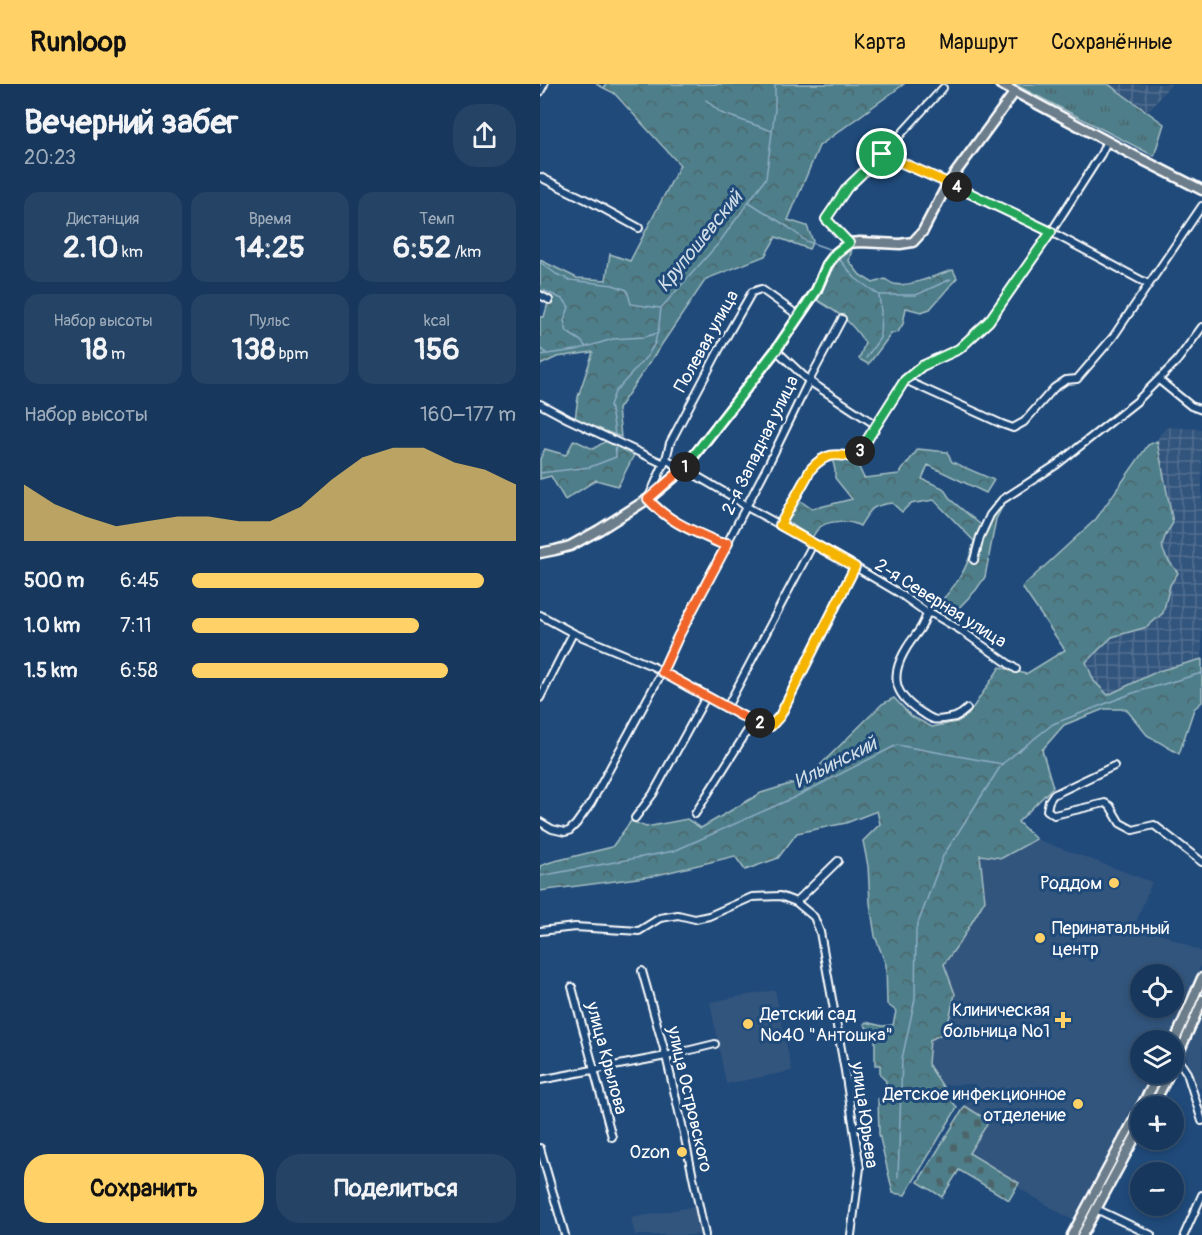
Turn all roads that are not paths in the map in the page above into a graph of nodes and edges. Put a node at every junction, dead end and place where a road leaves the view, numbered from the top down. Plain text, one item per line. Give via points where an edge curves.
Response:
1 (544, 84) edge
2 (1000, 84) edge
3 (943, 88) dead end
4 (540, 92) edge
5 (1014, 93) junction
6 (1107, 141) junction
7 (882, 154) junction
8 (540, 177) edge
9 (948, 183) junction
10 (1202, 190) edge
11 (1202, 206) edge
12 (639, 228) dead end
13 (1051, 232) junction
14 (849, 243) junction
15 (1148, 284) junction
16 (540, 295) edge
17 (549, 300) dead end
18 (799, 316) junction
19 (842, 319) dead end
20 (1202, 327) edge
21 (776, 350) junction
22 (905, 380) junction
23 (1159, 380) junction
24 (809, 381) junction
25 (540, 404) edge
26 (1202, 410) edge
27 (876, 426) junction
28 (665, 461) junction
29 (683, 470) junction
30 (648, 499) junction
31 (747, 507) junction
32 (780, 525) junction
33 (728, 543) junction
34 (813, 544) junction
35 (540, 553) edge
36 (974, 560) dead end
37 (855, 567) junction
38 (927, 613) junction
39 (540, 615) edge
40 (573, 633) junction
41 (1016, 669) dead end
42 (662, 672) junction
43 (706, 697) junction
44 (540, 698) edge
45 (727, 706) junction
46 (967, 709) dead end
47 (753, 722) junction
48 (1114, 766) dead end
49 (695, 814) dead end
50 (635, 818) dead end
51 (540, 822) edge
52 (838, 861) dead end
53 (1202, 862) edge
54 (796, 902) junction
55 (540, 931) edge
56 (642, 970) dead end
57 (1202, 978) edge
58 (572, 987) dead end
59 (1202, 1000) edge
60 (1179, 1030) edge
61 (1184, 1041) edge
62 (715, 1044) dead end
63 (666, 1056) junction
64 (594, 1069) junction
65 (1184, 1070) edge
66 (540, 1080) edge
67 (1202, 1121) edge
68 (1130, 1129) edge
69 (612, 1137) dead end
70 (1130, 1144) edge
71 (540, 1148) edge
72 (541, 1158) edge
73 (1202, 1196) edge
74 (1092, 1207) junction
75 (565, 1235) edge
76 (705, 1235) edge
77 (851, 1235) edge
78 (1072, 1235) edge
79 (1082, 1235) edge
80 (1151, 1235) edge
81 (1184, 1235) edge

1 - 4 street
2 - 5 main road
3 - 7 street
5 - 6 main road
5 - 9 main road
6 - 10 main road
6 - 13 street
7 - 9 street
7 - 14 street via 847,188 826,219
8 - 12 street
9 - 13 street
9 - 14 main road via 913,242
11 - 15 street
13 - 15 street
13 - 22 street via 989,321 959,349 922,366
14 - 18 main road via 827,265
15 - 22 street via 1113,337 1077,379 1066,380 1054,388 1024,422 1013,428
16 - 17 street
18 - 21 main road
18 - 28 street, Полевая улица via 761,289 752,292 670,443
19 - 24 street, 2-я Западная улица
20 - 23 street
21 - 24 street
21 - 29 main road
22 - 27 street
23 - 26 street via 1191,406
23 - 36 street via 1056,465 1002,500 990,515
24 - 27 street
24 - 31 street, 2-я Западная улица
25 - 28 street, 2-я Северная улица
27 - 32 street via 856,458 840,454 825,456 816,463
28 - 29 street, 2-я Северная улица
28 - 30 street
29 - 30 main road
29 - 31 street, 2-я Северная улица
30 - 33 street via 677,524
30 - 35 main road via 570,546
31 - 32 street, 2-я Северная улица
31 - 33 street, 2-я Западная улица
32 - 34 street, 2-я Северная улица
33 - 42 street, 2-я Западная улица
34 - 37 street, 2-я Северная улица
34 - 45 street
37 - 38 street, 2-я Северная улица
37 - 47 street via 780,716 771,726
38 - 41 street, 2-я Северная улица via 962,631
38 - 46 street via 901,659 897,687 908,703 934,720 957,717
39 - 40 street
40 - 42 street
40 - 44 street
42 - 43 street
42 - 51 street, 2-я Западная улица via 576,824 565,832
43 - 45 street
43 - 50 street via 653,794
45 - 47 street
47 - 49 street
48 - 53 street via 1053,795 1047,810 1054,815 1105,803 1120,823 1133,830 1154,825
52 - 54 street
54 - 55 street via 780,896 752,897 709,916 660,918 639,931 575,927
54 - 77 street, улица Юрьева via 814,917 820,932 845,1071 860,1168
56 - 63 street, улица Островского
57 - 60 main road
58 - 64 street, улица Крылова
59 - 61 main road
62 - 63 street
63 - 64 street
63 - 76 street, улица Островского
64 - 66 street
64 - 69 street, улица Крылова
65 - 67 street
68 - 74 main road
70 - 74 main road
71 - 72 street
72 - 75 street
73 - 81 street
74 - 78 main road
74 - 79 main road
74 - 80 street

